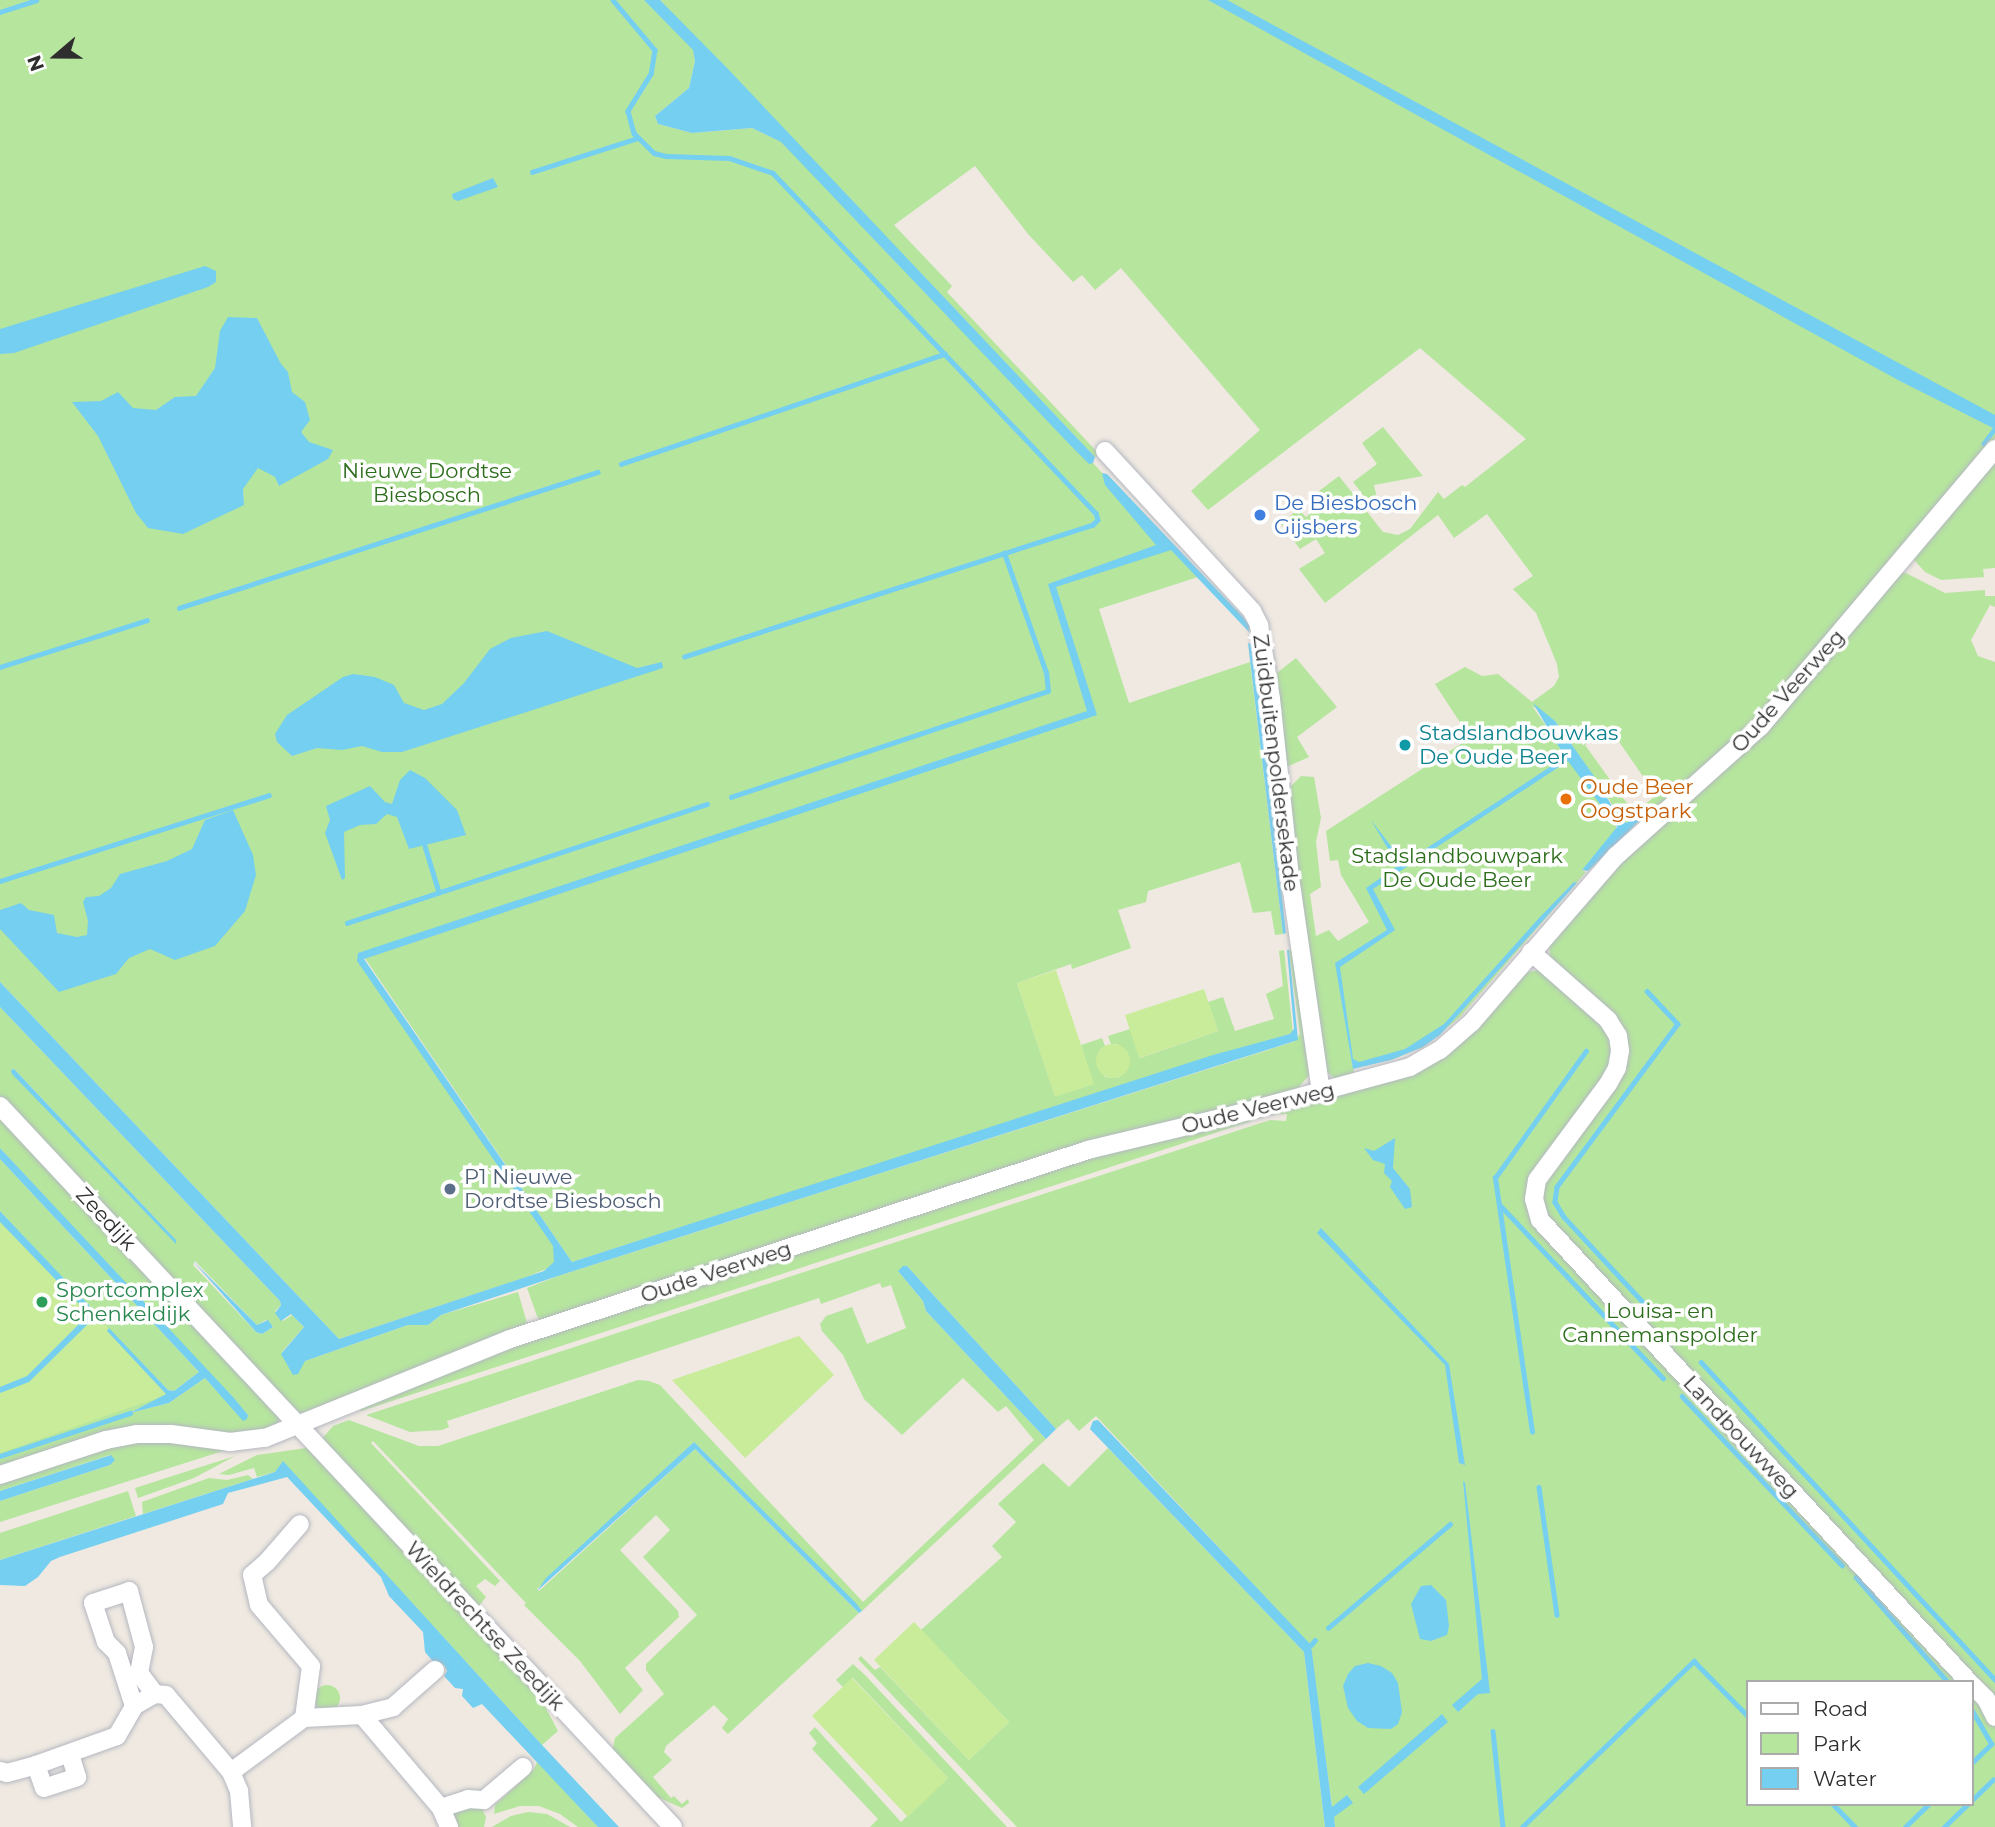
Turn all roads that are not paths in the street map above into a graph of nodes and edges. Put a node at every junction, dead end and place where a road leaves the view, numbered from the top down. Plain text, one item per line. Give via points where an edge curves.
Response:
1 (1995, 449) edge
2 (1105, 451) dead end
3 (1531, 952) junction
4 (1321, 1091) junction
5 (0, 1106) edge
6 (299, 1424) junction
7 (0, 1475) edge
8 (300, 1524) dead end
9 (435, 1670) dead end
10 (1968, 1680) edge
11 (1974, 1686) edge
12 (155, 1694) junction
13 (1990, 1702) edge
14 (134, 1706) junction
15 (362, 1715) junction
16 (1995, 1717) edge
17 (304, 1718) junction
18 (523, 1767) dead end
19 (0, 1771) edge
20 (231, 1772) junction
21 (441, 1808) junction
22 (242, 1827) edge
23 (449, 1827) edge
24 (673, 1827) edge

1 - 3 street, Oude Veerweg via 1760,727 1616,856
2 - 4 street, Zuidbuitenpoldersekade via 1252,611 1259,625
3 - 4 street, Oude Veerweg via 1472,1022 1440,1050 1396,1072
3 - 10 street, Landbouwweg via 1608,1020 1618,1036 1620,1051 1614,1076 1537,1180 1534,1199 1540,1220
4 - 6 street, Oude Veerweg via 1075,1154 510,1339
5 - 6 street, Zeedijk
6 - 7 street, Oude Veerweg via 241,1442 137,1434
6 - 24 street, Wieldrechtse Zeedijk
8 - 17 street via 252,1575 259,1605 311,1666
9 - 15 street via 393,1707
11 - 13 street, Landbouwweg
12 - 14 street
12 - 14 street via 139,1673 144,1647 129,1591 93,1603 106,1642 117,1653
12 - 20 street via 166,1695
13 - 16 street, Landbouwweg
14 - 19 street via 117,1736 70,1754 78,1777 44,1788 36,1765
15 - 17 street
15 - 21 street
17 - 20 street
18 - 21 street via 484,1800 468,1799
20 - 22 street via 239,1791
21 - 23 street

